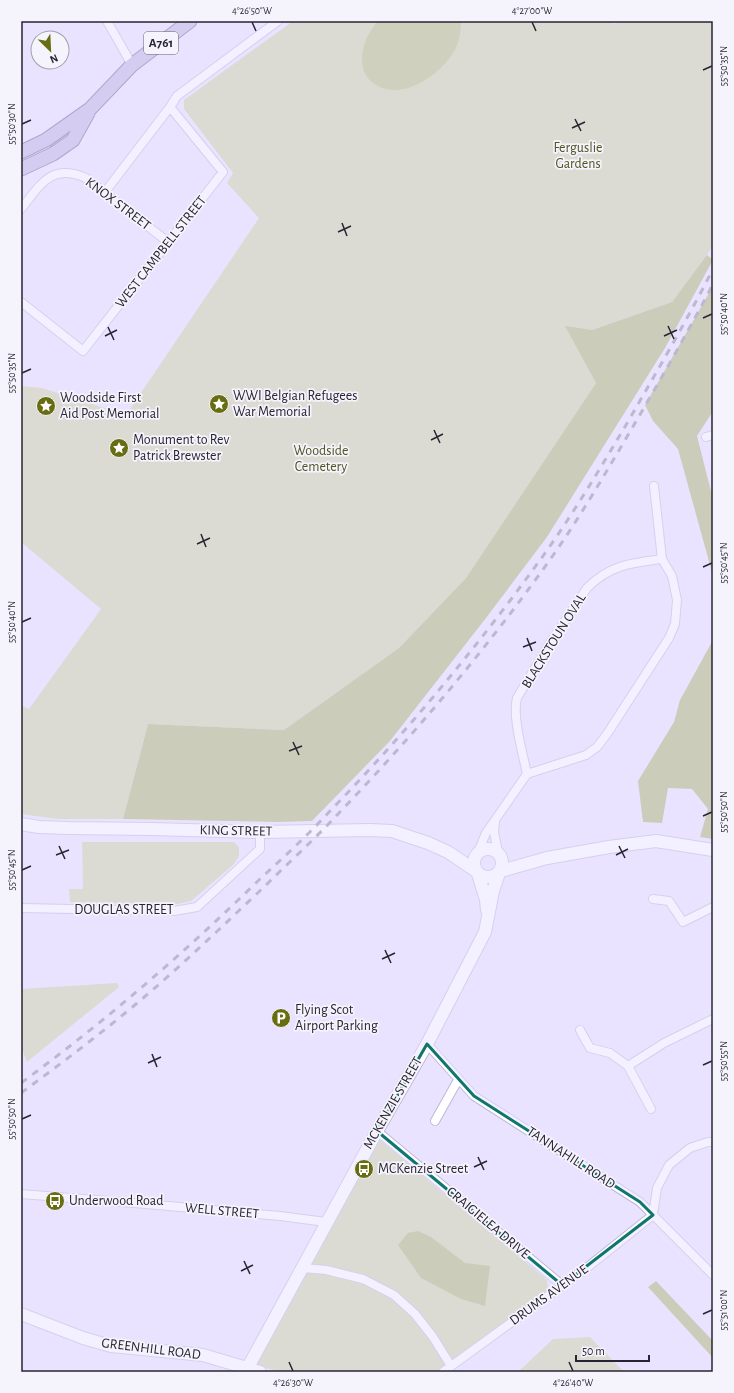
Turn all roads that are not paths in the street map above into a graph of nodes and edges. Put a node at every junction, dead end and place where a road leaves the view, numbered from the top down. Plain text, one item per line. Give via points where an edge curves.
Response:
1 (107, 21) edge
2 (190, 21) edge
3 (278, 21) edge
4 (132, 65) junction
5 (170, 107) junction
6 (90, 109) junction
7 (21, 152) edge
8 (21, 169) edge
9 (105, 192) junction
10 (21, 209) edge
11 (168, 242) junction
12 (21, 302) edge
13 (654, 486) dead end
14 (662, 559) junction
15 (527, 774) junction
16 (495, 821) junction
17 (21, 824) edge
18 (260, 832) junction
19 (713, 850) edge
20 (448, 852) junction
21 (477, 854) junction
22 (499, 854) junction
23 (547, 858) junction
24 (477, 872) junction
25 (500, 872) junction
26 (653, 899) dead end
27 (713, 907) edge
28 (21, 908) edge
29 (488, 919) junction
30 (713, 1019) edge
31 (580, 1030) dead end
32 (427, 1044) junction
33 (628, 1066) junction
34 (458, 1080) junction
35 (651, 1109) dead end
36 (435, 1121) dead end
37 (377, 1131) junction
38 (713, 1142) edge
39 (21, 1194) edge
40 (653, 1215) junction
41 (326, 1222) junction
42 (303, 1268) junction
43 (713, 1275) edge
44 (562, 1285) junction
45 (21, 1314) edge
46 (451, 1366) junction
47 (247, 1369) junction
48 (260, 1372) edge
49 (444, 1372) edge

1 - 4 street
2 - 4 main road, A761
3 - 5 street via 177,96
4 - 6 main road, A761
5 - 9 street
5 - 11 street, WEST CAMPBELL STREET via 223,172
6 - 7 main road, A761 via 46,140
6 - 8 main road, A761 via 72,140 53,154
9 - 10 street, KNOX STREET via 86,178 65,172 44,180
9 - 11 street, KNOX STREET
11 - 12 street, WEST CAMPBELL STREET via 83,351
13 - 14 street
14 - 15 street via 672,576 677,611 675,624 660,654 597,747 586,755
14 - 15 street, BLACKSTOUN OVAL via 630,563 608,571 593,582 550,643 517,698 516,716
15 - 16 street
16 - 21 street via 486,833
16 - 22 street via 494,832
17 - 18 street, KING STREET via 68,828
18 - 20 street, KING STREET via 392,831
18 - 28 street, DOUGLAS STREET via 260,849 197,907 174,911
19 - 23 street via 656,842
20 - 21 street, KING STREET
20 - 24 street, KING STREET
21 - 22 street via 488,849
21 - 24 street via 474,863
22 - 23 street via 522,859
22 - 25 street via 503,864
23 - 25 street
24 - 25 street via 491,878
24 - 29 street, MCKENZIE STREET via 486,900
25 - 29 street, MCKENZIE STREET via 493,891
26 - 27 street via 669,901 683,922
29 - 32 street, MCKENZIE STREET via 485,932
30 - 33 street via 663,1044
31 - 33 street via 590,1048 610,1052
32 - 34 street, TANNAHILL ROAD
32 - 37 street, MCKENZIE STREET
33 - 35 street
34 - 36 street
34 - 40 street, TANNAHILL ROAD via 474,1096 640,1202
37 - 41 street, MCKENZIE STREET
37 - 44 street, CRAIGIELEA DRIVE
38 - 40 street via 690,1148 669,1165 657,1188
39 - 41 street, WELL STREET
40 - 43 street, TANNAHILL ROAD
40 - 44 street, DRUMS AVENUE
41 - 42 street, MCKENZIE STREET
42 - 46 street via 326,1270 363,1279 394,1294 415,1314
42 - 47 street, MCKENZIE STREET
44 - 46 street, DRUMS AVENUE
45 - 47 street, GREENHILL ROAD via 111,1346 204,1355
46 - 49 street, DRUMS AVENUE
47 - 48 street, GREENHILL ROAD

